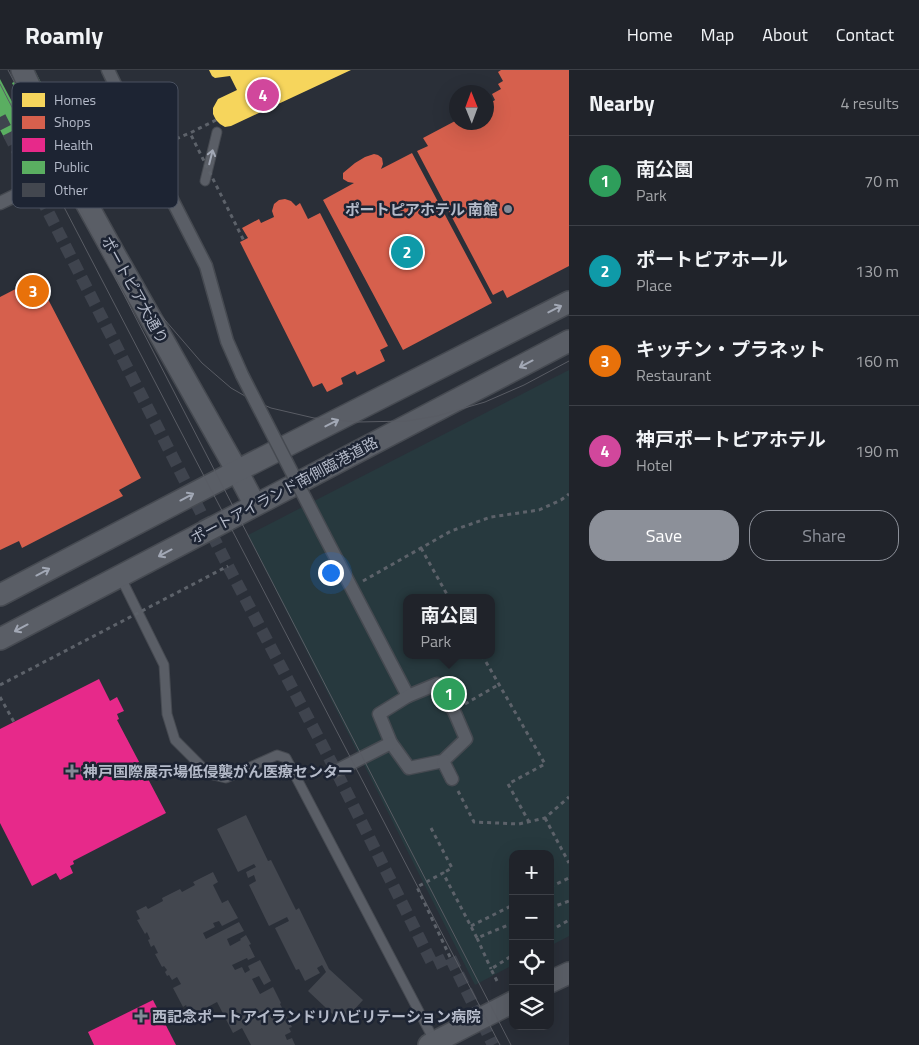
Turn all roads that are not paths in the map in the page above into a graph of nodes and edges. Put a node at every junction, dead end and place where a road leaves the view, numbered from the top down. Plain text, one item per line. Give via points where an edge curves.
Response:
1 (22, 70) edge
2 (108, 70) edge
3 (28, 82) edge
4 (115, 82) edge
5 (217, 132) dead end
6 (205, 181) dead end
7 (12, 198) edge
8 (0, 204) edge
9 (178, 206) edge
10 (89, 208) edge
11 (569, 302) edge
12 (569, 341) edge
13 (237, 471) junction
14 (255, 505) junction
15 (120, 576) junction
16 (0, 594) edge
17 (0, 639) edge
18 (408, 696) junction
19 (391, 743) junction
20 (443, 760) junction
21 (336, 771) dead end
22 (452, 779) dead end
23 (569, 973) edge
24 (554, 980) edge
25 (509, 1004) edge
26 (434, 1044) edge

1 - 3 street, ポートピア大通り
2 - 4 street, bridge
6 -> 5 lane
7 - 8 street
9 - 18 street, bridge via 206,266 227,341 242,375
10 - 13 street, ポートピア大通り
13 -> 11 street
12 -> 14 street, ポートアイランド南側臨港道路
13 - 14 street, ポートピア大通り
16 -> 13 street
14 -> 15 street, ポートアイランド南側臨港道路
15 -> 17 street, ポートアイランド南側臨港道路
15 - 26 lane via 164,665 167,714 175,740 209,774 226,778 277,755 286,758
18 - 19 street via 379,714
18 - 20 street via 437,684 454,711 466,739
19 - 20 street via 409,768
19 - 21 street
20 - 22 street
23 - 24 street
25 - 26 street

